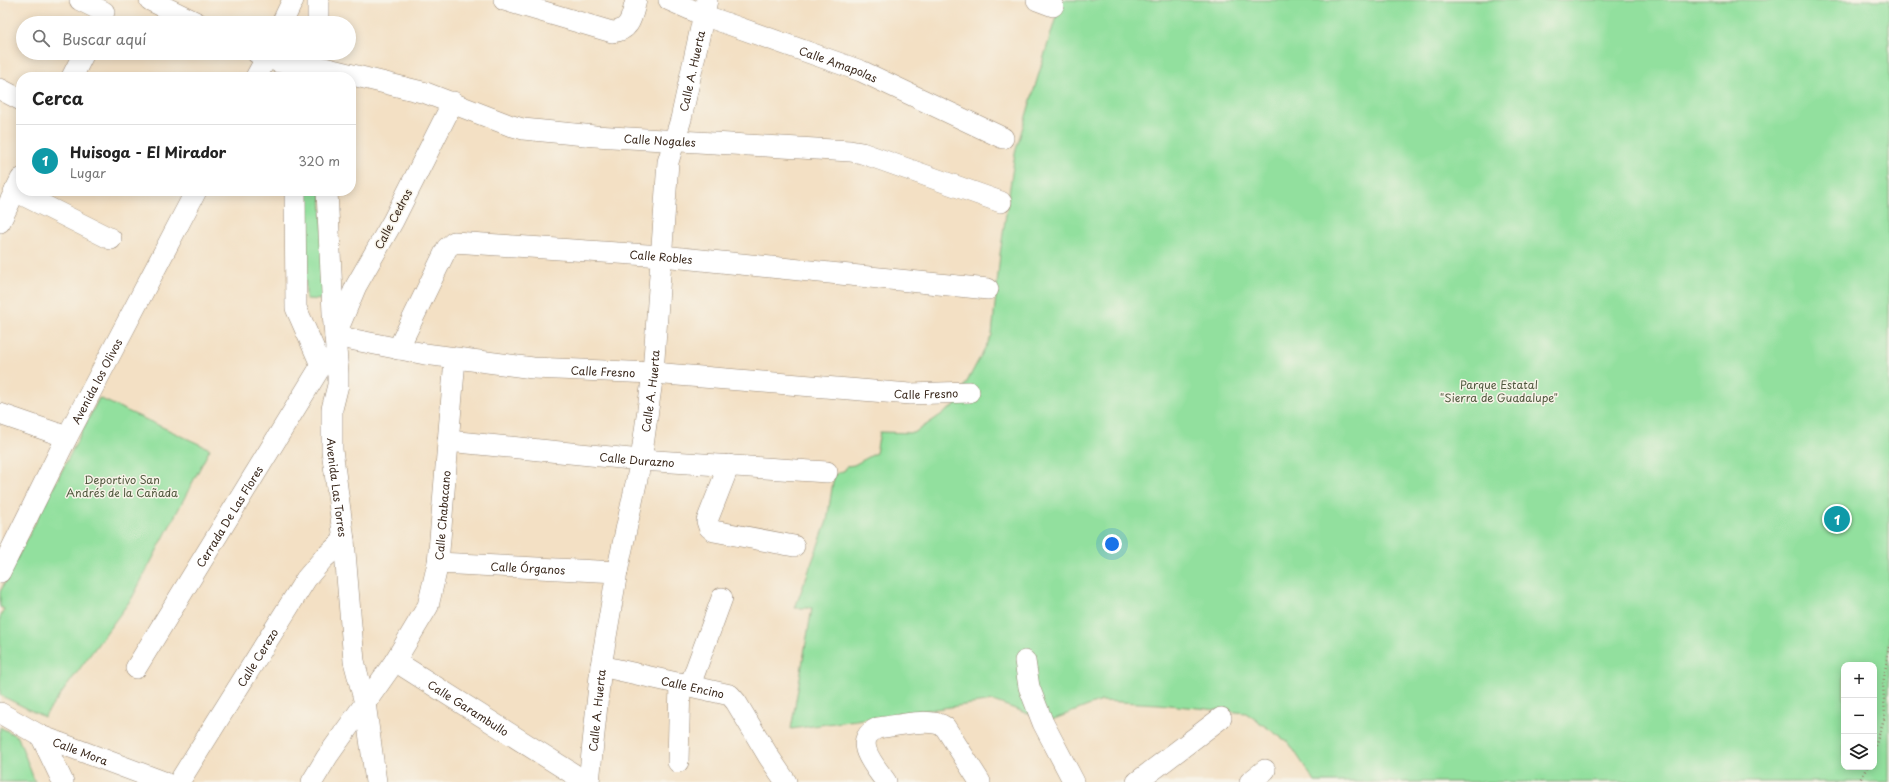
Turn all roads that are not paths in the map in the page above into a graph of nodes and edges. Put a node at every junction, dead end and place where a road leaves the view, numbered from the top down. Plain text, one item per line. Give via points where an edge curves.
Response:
1 (80, 0) edge
2 (150, 0) edge
3 (318, 0) edge
4 (504, 0) edge
5 (636, 0) edge
6 (669, 0) edge
7 (553, 7) edge
8 (705, 8) edge
9 (104, 12) edge
10 (183, 16) edge
11 (318, 16) edge
12 (80, 60) edge
13 (262, 60) edge
14 (274, 60) edge
15 (320, 66) edge
16 (293, 71) edge
17 (74, 72) edge
18 (258, 72) edge
19 (344, 72) edge
20 (356, 75) edge
21 (0, 89) edge
22 (16, 97) edge
23 (453, 102) junction
24 (1003, 138) dead end
25 (674, 141) junction
26 (16, 189) edge
27 (37, 196) edge
28 (193, 196) edge
29 (295, 196) edge
30 (326, 196) edge
31 (1001, 202) dead end
32 (0, 221) edge
33 (111, 239) dead end
34 (662, 256) junction
35 (988, 290) dead end
36 (335, 336) junction
37 (398, 349) junction
38 (455, 359) junction
39 (653, 374) junction
40 (969, 392) dead end
41 (0, 414) edge
42 (67, 437) junction
43 (448, 441) junction
44 (641, 460) junction
45 (729, 465) junction
46 (827, 472) dead end
47 (344, 540) junction
48 (794, 546) dead end
49 (5, 549) edge
50 (438, 563) junction
51 (0, 572) edge
52 (617, 572) junction
53 (722, 598) dead end
54 (395, 661) junction
55 (1025, 662) dead end
56 (601, 666) junction
57 (136, 668) dead end
58 (685, 684) junction
59 (365, 703) junction
60 (0, 713) edge
61 (1221, 718) dead end
62 (41, 736) junction
63 (678, 762) dead end
64 (63, 782) edge
65 (164, 782) edge
66 (179, 782) edge
67 (312, 782) edge
68 (376, 782) edge
69 (588, 782) edge
70 (786, 782) edge
71 (886, 782) edge
72 (980, 782) edge
73 (1074, 782) edge
74 (1137, 782) edge

1 - 9 street
2 - 10 street
3 - 11 street
4 - 7 street
5 - 7 street via 629,25 612,32
6 - 8 street, Calle Amapolas
8 - 24 street, Calle Amapolas via 862,71
8 - 25 street, Calle A. Huerta
12 - 17 street
13 - 18 street
14 - 16 street, Calle Nogales
15 - 16 street, Calle Nogales
15 - 19 street, Calle Nogales
20 - 23 street, Calle Nogales via 426,92
21 - 22 street
23 - 25 street, Calle Nogales via 523,129
23 - 36 street, Calle Cedros via 393,221 356,286
25 - 31 street, Calle Nogales via 862,153
25 - 34 street, Calle A. Huerta via 668,162
26 - 32 street
27 - 33 street
28 - 42 street, Avenida los Olivos
29 - 57 street, Cerrada De Las Flores via 296,308 320,364 318,371
30 - 36 street, Avenida Las Torres
34 - 35 street, Calle Robles
34 - 37 street, Calle Robles via 454,242 446,248
34 - 39 street, Calle A. Huerta
36 - 37 street, Calle Fresno
36 - 47 street, Avenida Las Torres via 338,385 332,409 331,434
37 - 38 street, Calle Fresno
38 - 39 street, Calle Fresno via 532,368
38 - 43 street, Calle Chabacano
39 - 40 street, Calle Fresno via 910,394
39 - 44 street, Calle A. Huerta
41 - 42 street
42 - 49 street, Avenida los Olivos
43 - 44 street, Calle Durazno
43 - 50 street, Calle Chabacano
44 - 45 street, Calle Durazno
44 - 52 street, Calle A. Huerta
45 - 46 street, Calle Durazno
45 - 48 street via 707,521 709,527 714,531
47 - 59 street, Avenida Las Torres via 354,661
47 - 66 street, Calle Cerezo via 306,579
49 - 51 street, Avenida los Olivos
50 - 52 street, Calle Órganos
50 - 54 street, Calle Chabacano via 428,606
52 - 56 street, Calle A. Huerta
53 - 58 street
54 - 59 street
54 - 69 street, Calle Garambullo
55 - 73 street via 1029,687 1043,723
56 - 58 street, Calle Encino
56 - 69 street, Calle A. Huerta
58 - 63 street
58 - 70 street, Calle Encino via 730,695
59 - 67 street
59 - 68 street, Avenida Las Torres
60 - 62 street, Calle Mora
61 - 74 street
62 - 64 street
62 - 65 street, Calle Mora
71 - 72 street via 865,748 865,740 878,728 930,722 940,723 948,731

